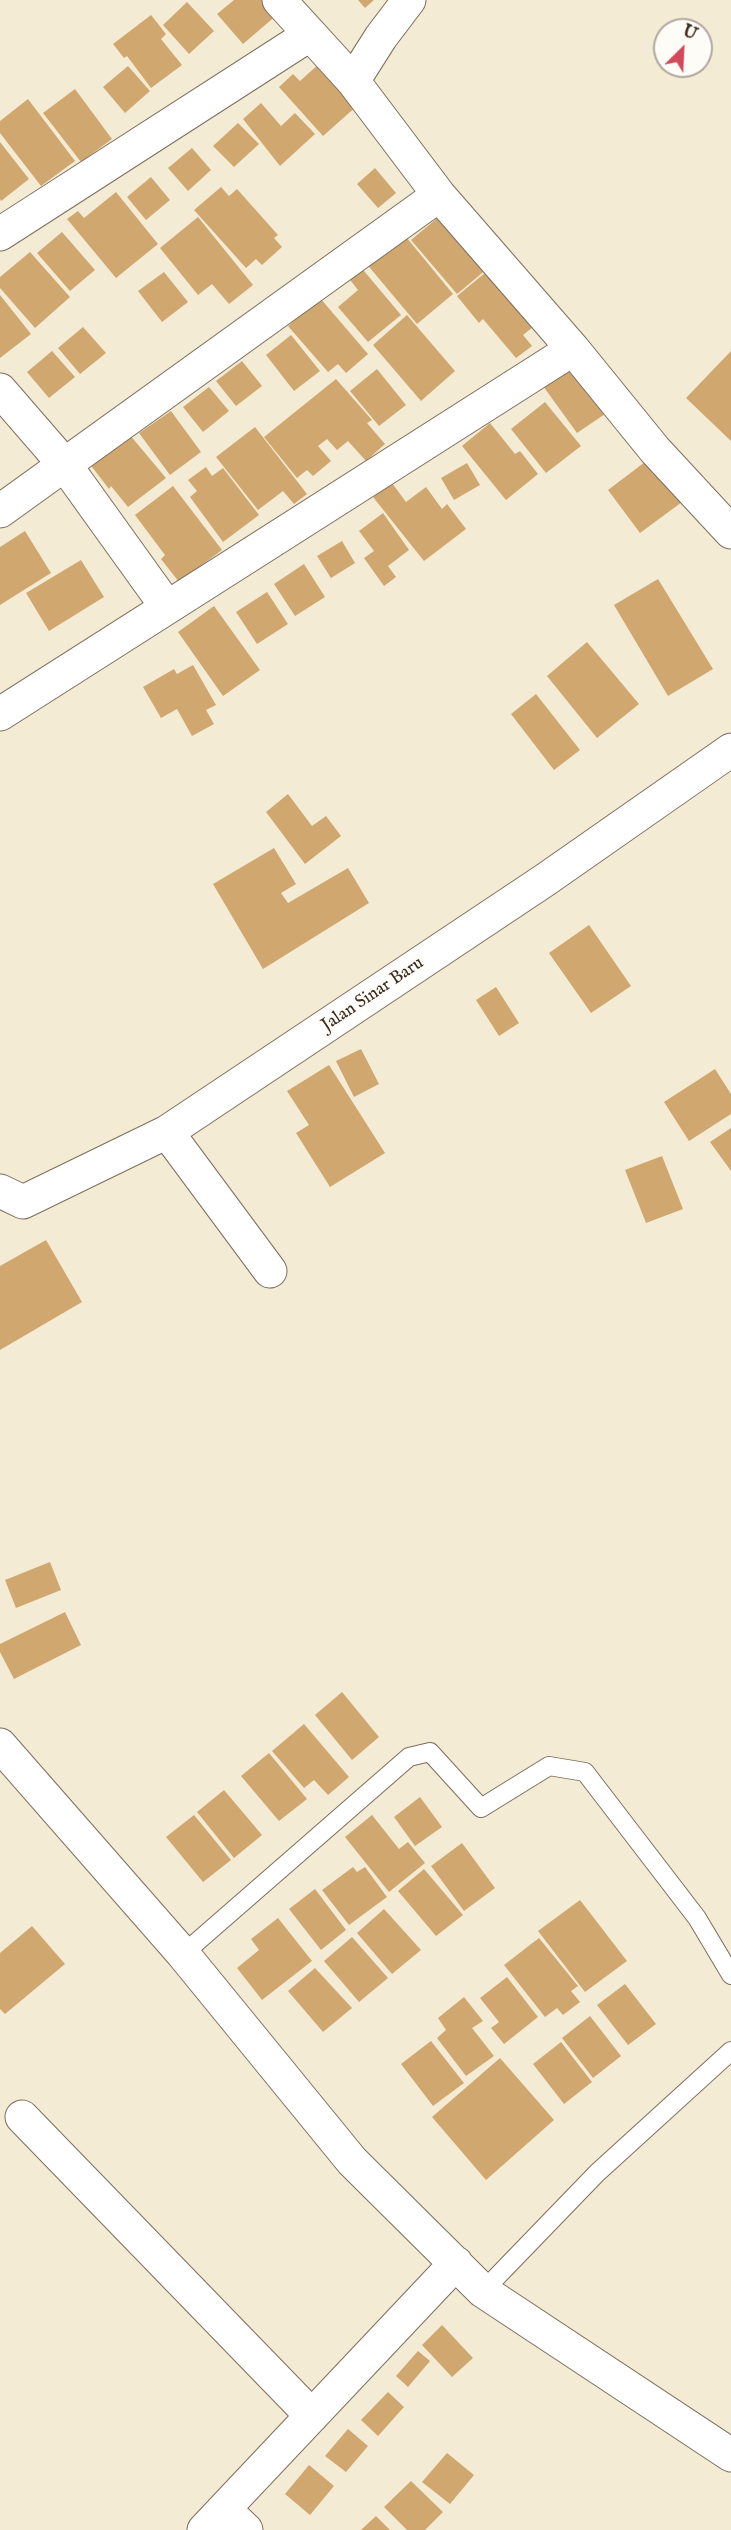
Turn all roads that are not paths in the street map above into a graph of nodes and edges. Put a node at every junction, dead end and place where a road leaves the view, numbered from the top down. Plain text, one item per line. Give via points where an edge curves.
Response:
1 (279, 0) edge
2 (409, 0) edge
3 (309, 35) junction
4 (353, 81) junction
5 (439, 195) junction
6 (0, 234) edge
7 (573, 349) junction
8 (0, 390) edge
9 (65, 465) junction
10 (0, 511) edge
11 (731, 532) edge
12 (167, 607) junction
13 (0, 714) edge
14 (731, 750) edge
15 (167, 1132) junction
16 (8, 1203) edge
17 (270, 1271) dead end
18 (0, 1745) edge
19 (183, 1954) junction
20 (731, 1974) edge
21 (731, 2051) edge
22 (22, 2117) dead end
23 (456, 2263) junction
24 (483, 2290) junction
25 (312, 2416) junction
26 (731, 2455) edge
27 (224, 2523) edge

1 - 3 street
2 - 4 street
3 - 4 street
3 - 6 street
4 - 5 street
5 - 7 street
5 - 9 street
7 - 11 street via 655,450
7 - 12 street
8 - 9 street
9 - 10 street
9 - 12 street
12 - 13 street
14 - 15 street, Jalan Sinar Baru via 545,880
15 - 16 street, Jalan Sinar Baru
15 - 17 street
18 - 19 street
19 - 20 lane via 409,1757 430,1752 481,1808 549,1766 585,1772 697,1918
19 - 23 street via 352,2161
21 - 24 lane via 597,2173
22 - 25 street
23 - 24 street
23 - 25 street
24 - 26 street
25 - 27 street

